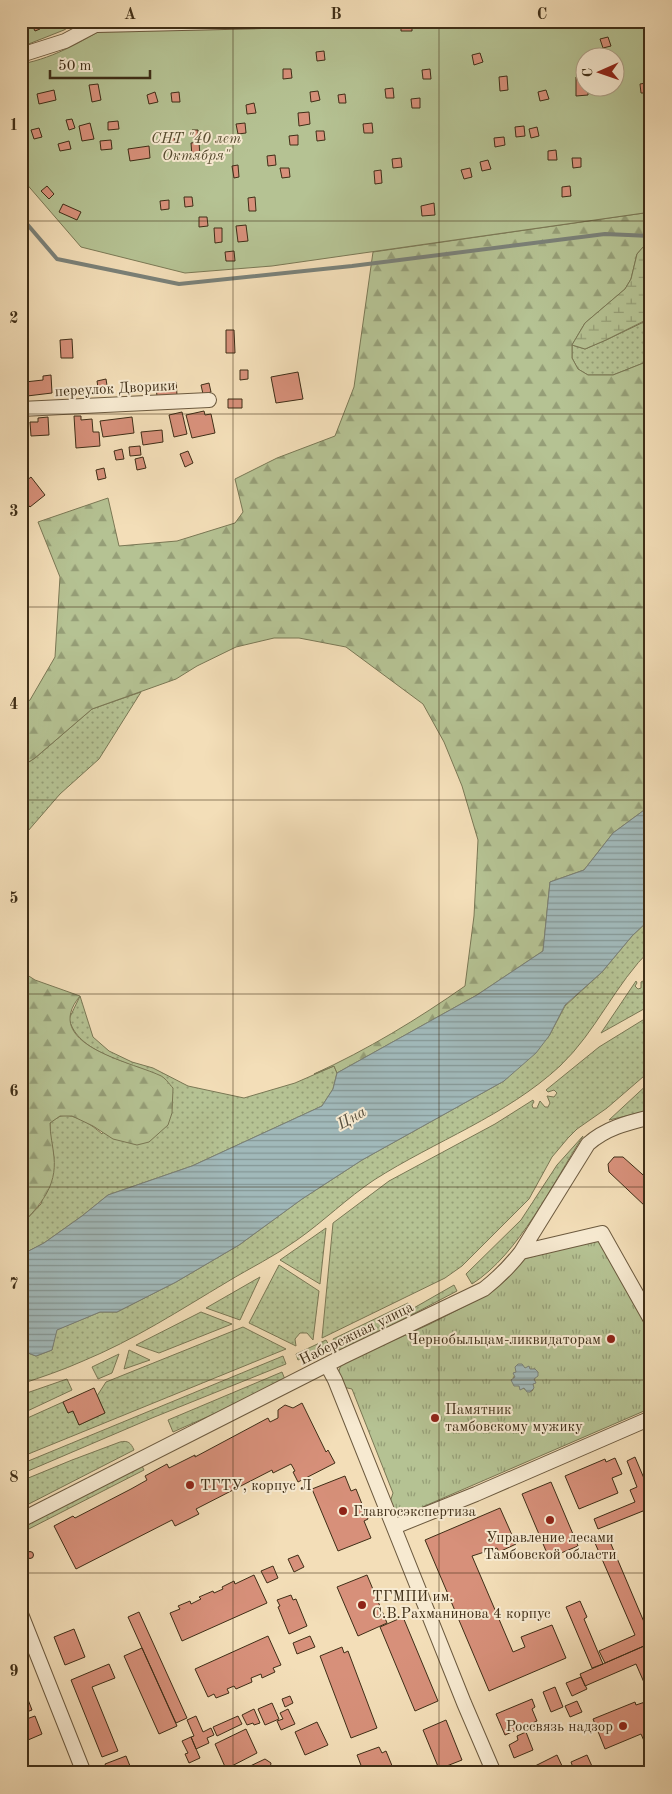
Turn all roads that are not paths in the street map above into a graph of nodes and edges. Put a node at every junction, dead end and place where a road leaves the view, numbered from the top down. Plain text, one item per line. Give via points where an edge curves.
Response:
1 (262, 21) edge
2 (100, 23) edge
3 (21, 56) edge
4 (210, 400) dead end
5 (21, 409) edge
6 (651, 1117) edge
7 (521, 1252) junction
8 (651, 1320) edge
9 (326, 1365) junction
10 (651, 1418) edge
11 (21, 1520) edge
12 (394, 1527) junction
13 (21, 1614) edge
14 (84, 1773) edge
15 (494, 1773) edge

1 - 2 street
2 - 3 street via 64,41
4 - 5 street, переулок Дворики
6 - 7 street, Набережная улица via 609,1129 588,1144
7 - 8 street via 602,1233
7 - 9 street, Набережная улица via 484,1289
9 - 11 street, Набережная улица
9 - 12 street
10 - 12 street
12 - 15 street
13 - 14 street

